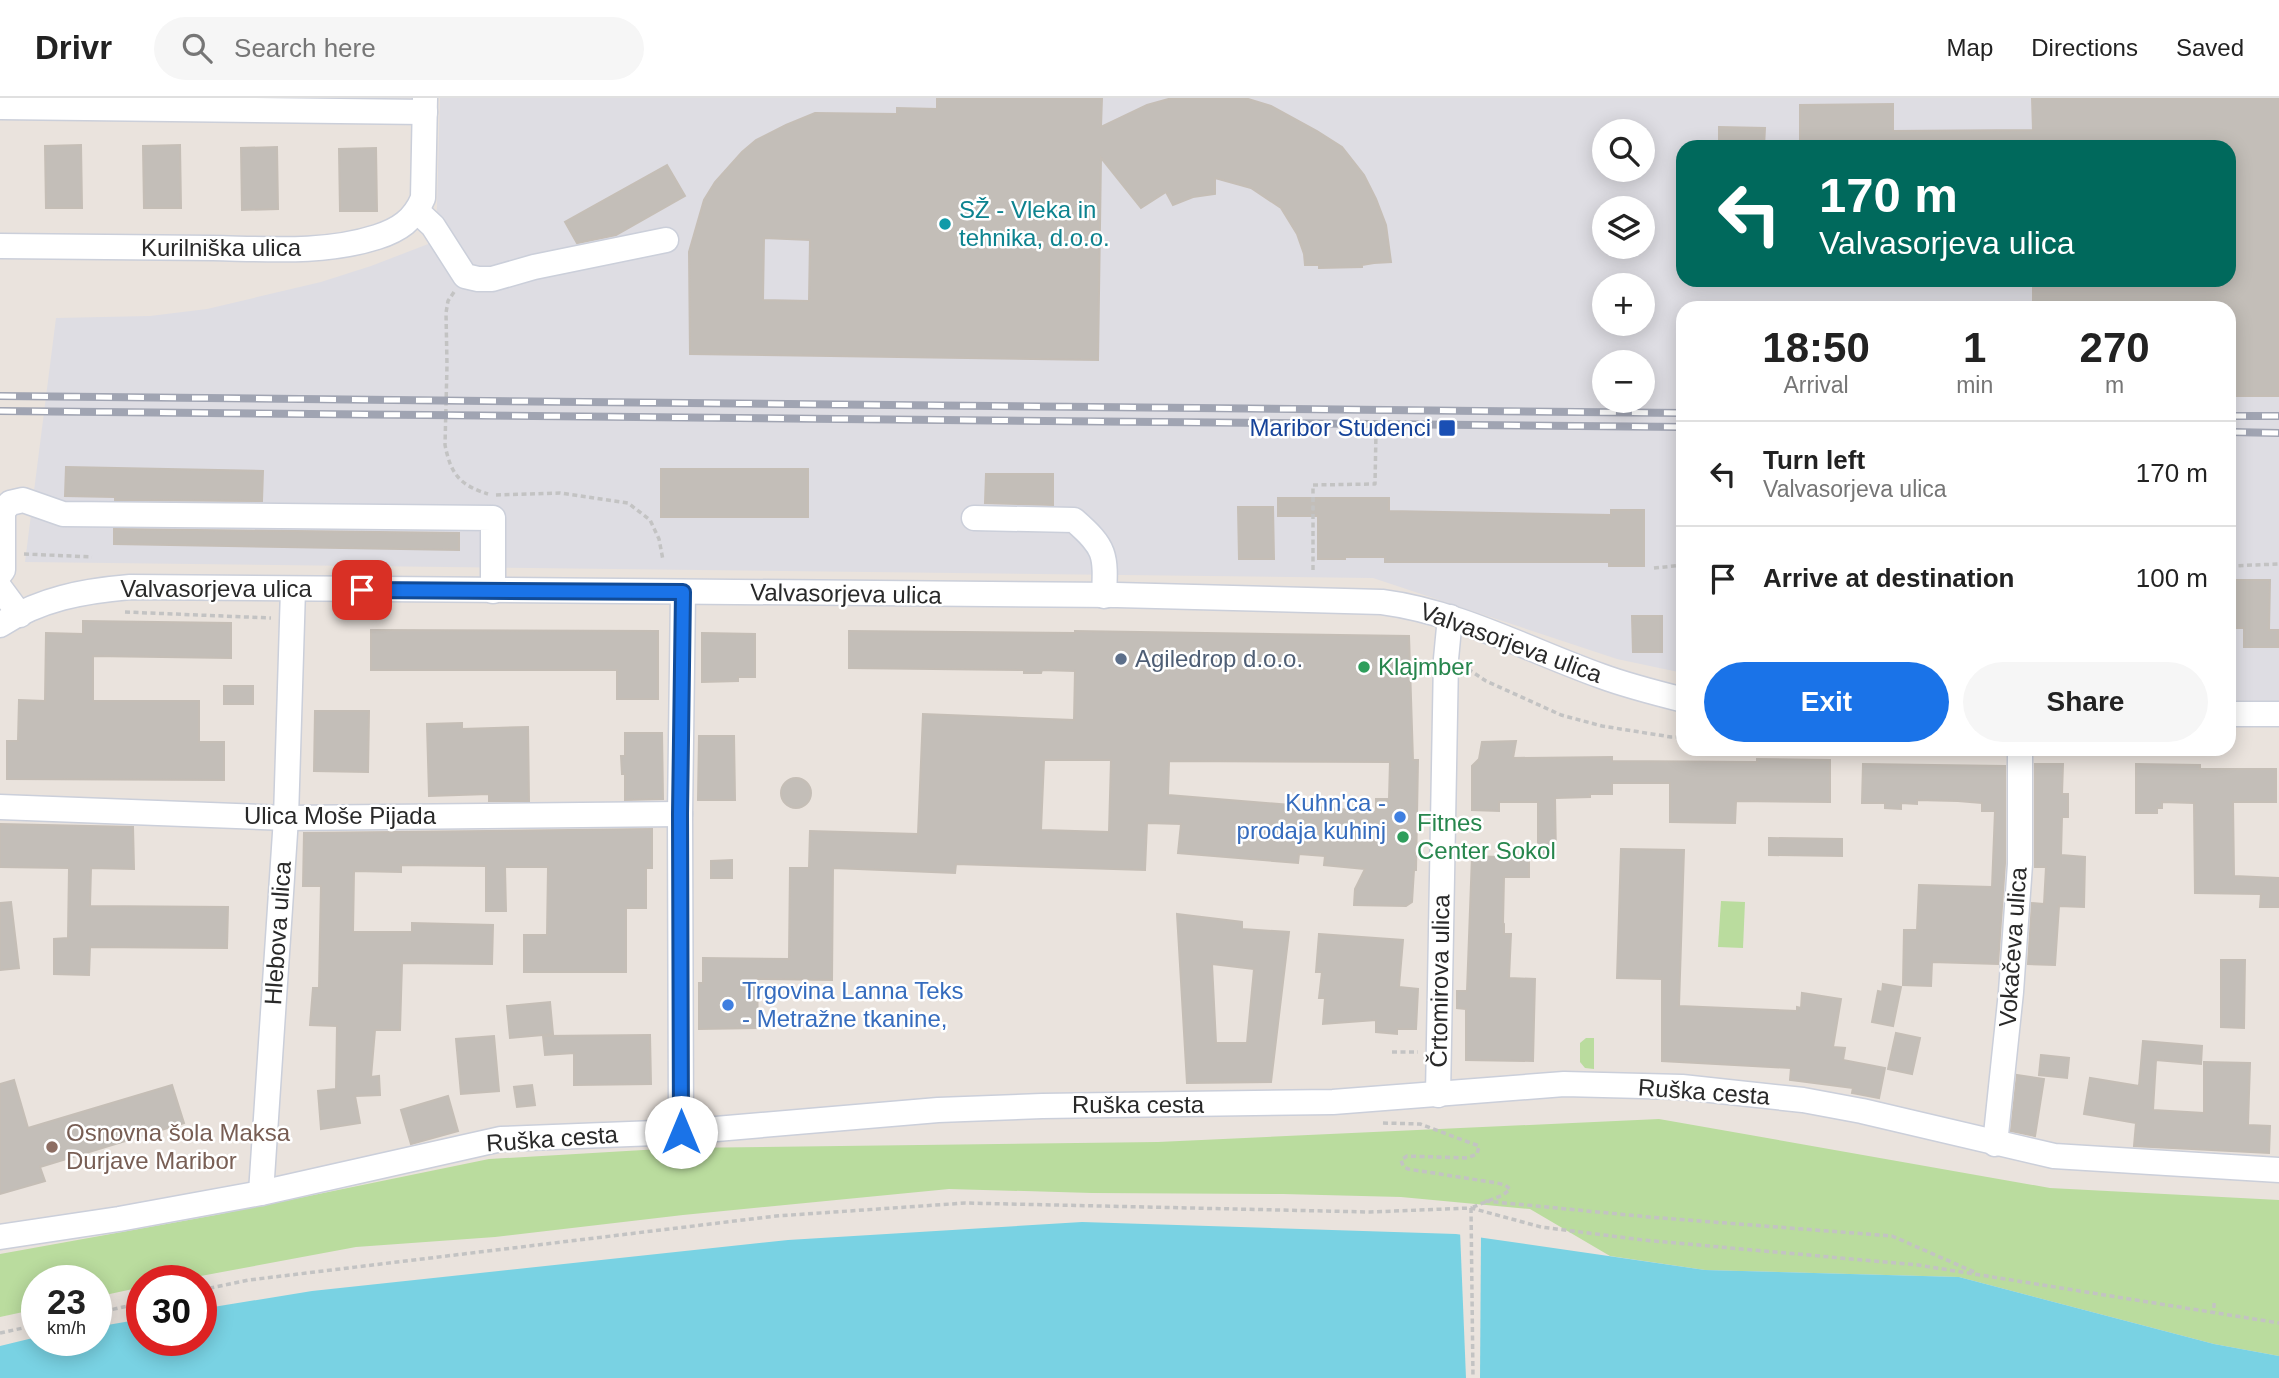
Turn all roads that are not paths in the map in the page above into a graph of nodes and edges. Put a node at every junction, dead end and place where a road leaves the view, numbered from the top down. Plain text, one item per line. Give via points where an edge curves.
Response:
1 (425, 105) edge
2 (0, 107) edge
3 (420, 205) junction
4 (666, 240) dead end
5 (0, 246) edge
6 (974, 519) dead end
7 (0, 574) edge
8 (0, 588) edge
9 (293, 589) junction
10 (493, 591) junction
11 (683, 592) junction
12 (1104, 596) junction
13 (1450, 617) junction
14 (10, 620) edge
15 (1676, 698) edge
16 (2236, 714) edge
17 (2279, 714) edge
18 (2020, 756) edge
19 (0, 807) edge
20 (680, 814) junction
21 (286, 818) junction
22 (1438, 1094) junction
23 (681, 1132) junction
24 (1995, 1144) junction
25 (2279, 1170) edge
26 (261, 1193) junction
27 (0, 1237) edge

1 - 2 street
1 - 3 street
3 - 4 street via 465,276 478,279
3 - 5 street, Kurilniška ulica via 394,231 308,249
6 - 12 street via 1074,520 1101,548
7 - 10 street via 3,512 10,503 23,500 63,514 493,518
8 - 14 street
9 - 10 street, Valvasorjeva ulica
9 - 14 street, Valvasorjeva ulica via 90,590 50,600
9 - 21 street, Hlebova ulica
10 - 11 street, Valvasorjeva ulica
11 - 12 street, Valvasorjeva ulica
11 - 20 street
12 - 13 street, Valvasorjeva ulica via 1382,603
13 - 15 street, Valvasorjeva ulica via 1601,676
13 - 22 street, Črtomirova ulica
16 - 17 street
18 - 24 street, Vokačeva ulica via 2020,864
19 - 21 street, Ulica Moše Pijada
20 - 21 street, Ulica Moše Pijada
20 - 23 street
21 - 26 street, Hlebova ulica
22 - 23 street, Ruška cesta via 1331,1102 938,1110
22 - 24 street, Ruška cesta via 1564,1084 1682,1087 1815,1102
23 - 26 street, Ruška cesta via 501,1139
24 - 25 street, Ruška cesta via 2054,1156
26 - 27 street, Ruška cesta

